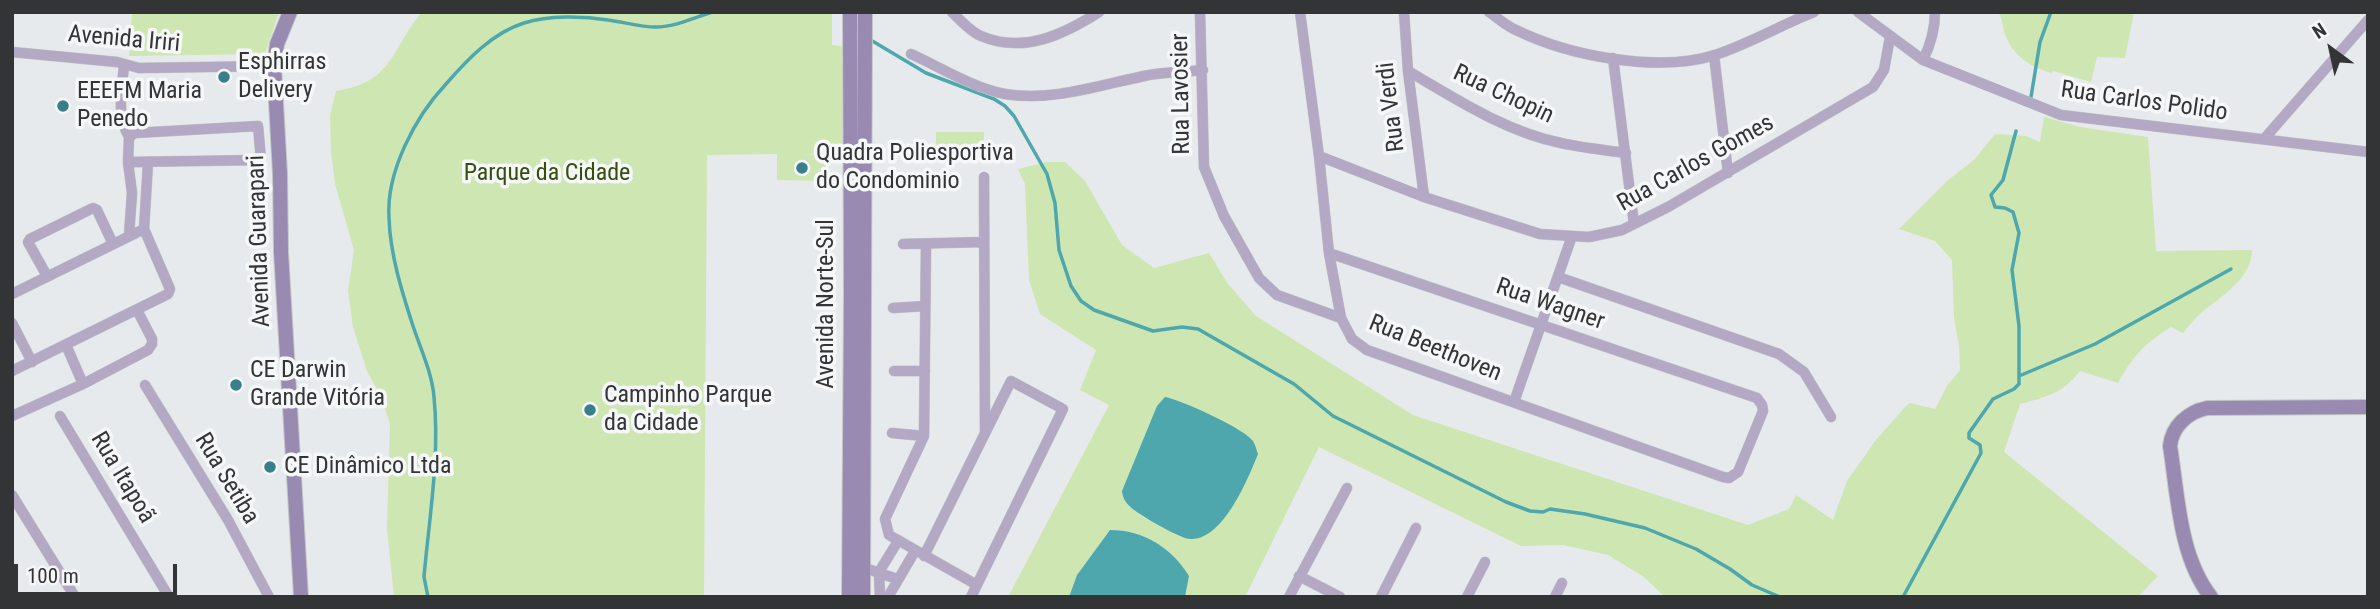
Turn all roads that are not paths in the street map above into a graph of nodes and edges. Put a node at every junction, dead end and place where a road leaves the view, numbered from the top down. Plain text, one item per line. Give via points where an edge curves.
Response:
1 (290, 12) edge
2 (842, 12) edge
3 (850, 12) edge
4 (865, 12) edge
5 (952, 12) edge
6 (1099, 12) edge
7 (1200, 12) edge
8 (1300, 12) edge
9 (1404, 12) edge
10 (1489, 12) edge
11 (1814, 12) edge
12 (1858, 12) edge
13 (1935, 12) edge
14 (2368, 20) edge
15 (1890, 37) junction
16 (851, 44) junction
17 (12, 52) edge
18 (911, 54) dead end
19 (1714, 55) junction
20 (1613, 58) junction
21 (1923, 60) junction
22 (124, 65) junction
23 (274, 66) junction
24 (1203, 70) junction
25 (1408, 71) junction
26 (278, 125) junction
27 (258, 126) junction
28 (129, 137) junction
29 (2264, 139) junction
30 (2368, 152) edge
31 (1626, 153) junction
32 (1319, 156) junction
33 (279, 159) junction
34 (261, 160) junction
35 (128, 162) junction
36 (148, 163) junction
37 (1728, 173) junction
38 (984, 177) dead end
39 (1424, 197) junction
40 (1634, 224) junction
41 (144, 229) junction
42 (129, 235) junction
43 (1572, 236) junction
44 (984, 242) junction
45 (113, 244) junction
46 (903, 244) dead end
47 (926, 244) junction
48 (1329, 254) junction
49 (47, 276) junction
50 (1558, 277) junction
51 (12, 294) edge
52 (925, 306) junction
53 (893, 308) dead end
54 (137, 310) junction
55 (1342, 318) junction
56 (12, 323) edge
57 (1542, 324) junction
58 (66, 345) junction
59 (32, 362) junction
60 (894, 371) dead end
61 (925, 371) junction
62 (12, 372) edge
63 (83, 384) junction
64 (145, 384) dead end
65 (984, 394) junction
66 (1003, 398) junction
67 (1757, 398) joint
68 (1514, 402) junction
69 (2368, 408) edge
70 (12, 416) edge
71 (60, 416) dead end
72 (1831, 417) dead end
73 (892, 433) dead end
74 (985, 435) junction
75 (924, 436) junction
76 (1347, 488) dead end
77 (12, 495) edge
78 (1416, 528) dead end
79 (898, 541) junction
80 (920, 554) junction
81 (1485, 562) dead end
82 (862, 567) junction
83 (879, 572) junction
84 (1299, 576) junction
85 (897, 579) junction
86 (1562, 583) dead end
87 (977, 585) junction
88 (75, 597) edge
89 (169, 597) edge
90 (269, 597) edge
91 (301, 597) edge
92 (849, 597) edge
93 (863, 597) edge
94 (880, 597) edge
95 (888, 597) edge
96 (971, 597) edge
97 (1289, 597) edge
98 (1340, 597) edge
99 (1381, 597) edge
100 (1467, 597) edge
101 (1555, 597) edge
102 (2211, 597) edge

1 - 23 main road, Avenida Guarapari
2 - 16 street
3 - 16 main road, Avenida Norte-Sul
4 - 82 main road, Avenida Norte-Sul
5 - 6 street via 979,36 1008,44 1037,42 1074,28
7 - 24 street, Rua Lavosier
8 - 32 street, Rua Beethoven
9 - 25 street, Rua Verdi
10 - 20 street via 1515,30 1562,48
11 - 19 street
12 - 15 street
13 - 21 street via 1935,30
14 - 29 street
15 - 21 street, Rua Carlos Polido
15 - 37 street, Rua Carlos Gomes via 1884,71 1873,87
16 - 92 main road, Avenida Norte-Sul
17 - 22 street, Avenida Iriri
18 - 24 street via 1003,94 1027,96
19 - 20 street via 1669,63
19 - 37 street
20 - 31 street
21 - 29 street, Rua Carlos Polido via 2062,115
22 - 23 street, Avenida Iriri
22 - 28 street via 120,112
23 - 26 main road, Avenida Guarapari
24 - 55 street, Rua Lavosier via 1204,167 1259,278 1277,295
25 - 31 street, Rua Chopin via 1507,125 1560,143
25 - 39 street, Rua Verdi
26 - 27 street
26 - 33 main road, Avenida Guarapari
27 - 28 street
27 - 34 street
28 - 35 street
29 - 30 street, Rua Carlos Polido
31 - 40 street
32 - 39 street, Rua Carlos Gomes
32 - 48 street, Rua Beethoven
33 - 34 street
33 - 91 main road, Avenida Guarapari
34 - 36 street
35 - 36 street
35 - 42 street via 132,193
36 - 41 street
37 - 40 street, Rua Carlos Gomes
38 - 44 street
39 - 43 street, Rua Carlos Gomes via 1540,234
40 - 43 street, Rua Carlos Gomes via 1589,237
41 - 42 street
41 - 54 street via 170,291
42 - 45 street
43 - 50 street
44 - 47 street
44 - 65 street
45 - 49 street
45 - 49 street via 93,208 30,239
46 - 47 street
47 - 52 street
48 - 55 street, Rua Beethoven
48 - 57 street, Rua Wagner
49 - 51 street
50 - 57 street
50 - 72 street via 1779,354 1804,372
52 - 53 street
52 - 61 street
54 - 58 street
54 - 63 street via 152,339 151,347
55 - 68 street, Rua Beethoven via 1352,339 1367,350
56 - 59 street
57 - 67 street, Rua Wagner
57 - 68 street
58 - 59 street
58 - 63 street
59 - 62 street
60 - 61 street
61 - 75 street
63 - 70 street
64 - 90 street, Rua Setiba
65 - 66 street
65 - 74 street
66 - 74 street
66 - 87 street via 1011,381 1063,409
67 - 68 street, Rua Beethoven via 1763,411 1738,472 1729,478
69 - 102 main road via 2207,408 2178,425 2170,446 2186,542 2198,578
71 - 89 street, Rua Itapoã
73 - 75 street
74 - 80 street
75 - 79 street via 885,519 888,533
76 - 84 street
77 - 88 street
78 - 99 street
79 - 80 street
79 - 83 street
80 - 85 street
80 - 87 street
81 - 100 street
82 - 83 street
82 - 93 main road, Avenida Norte-Sul
83 - 85 street
83 - 94 street
84 - 97 street
84 - 98 street
85 - 95 street
86 - 101 street
87 - 96 street

